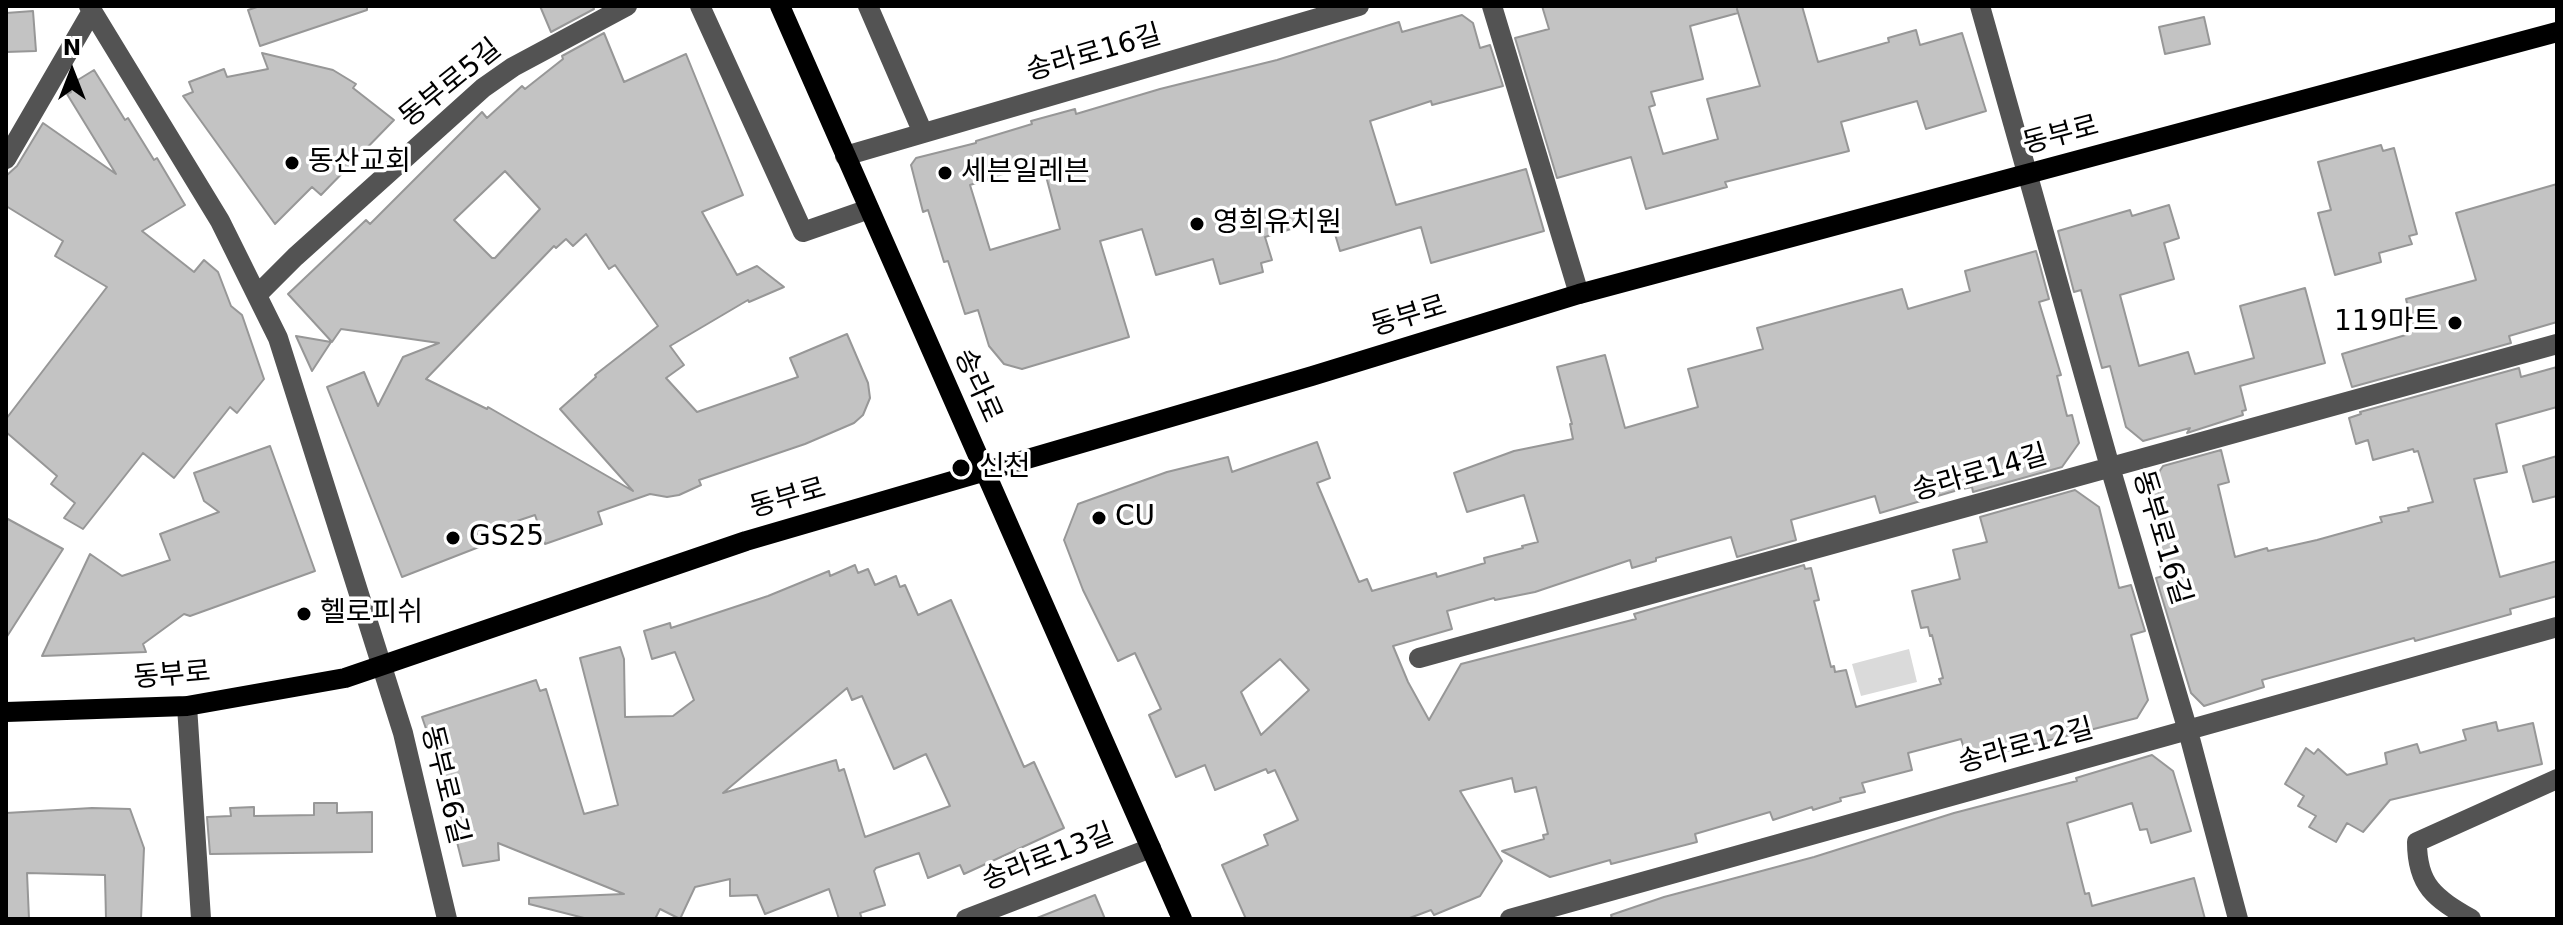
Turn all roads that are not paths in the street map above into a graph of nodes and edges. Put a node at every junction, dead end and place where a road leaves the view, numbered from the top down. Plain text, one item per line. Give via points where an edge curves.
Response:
1 (627, 6) edge
2 (700, 6) edge
3 (780, 6) edge
4 (868, 6) edge
5 (1359, 6) edge
6 (1492, 6) edge
7 (1980, 6) edge
8 (90, 9) edge
9 (2557, 32) edge
10 (923, 133) junction
11 (845, 156) junction
12 (6, 159) edge
13 (2026, 174) junction
14 (869, 209) junction
15 (1579, 294) junction
16 (257, 295) junction
17 (2557, 344) edge
18 (2110, 467) junction
19 (983, 471) junction
20 (2557, 627) edge
21 (1419, 658) dead end
22 (381, 667) junction
23 (187, 706) junction
24 (6, 712) edge
25 (2188, 731) junction
26 (2557, 779) edge
27 (1151, 848) junction
28 (201, 919) edge
29 (447, 919) edge
30 (966, 919) edge
31 (1182, 919) edge
32 (1510, 919) edge
33 (2238, 919) edge
34 (2471, 919) edge

1 - 16 street, 동부로5길 via 483,88
2 - 14 street via 803,232
3 - 11 main road, 송라로
4 - 10 street
5 - 10 street, 송라로16길
6 - 15 street
7 - 13 street, 동부로16길
8 - 12 street
8 - 16 street, 동부로6길 via 220,221
9 - 13 main road, 동부로
10 - 11 street, 송라로16길
11 - 14 main road, 송라로
13 - 15 main road, 동부로
13 - 18 street, 동부로16길
14 - 19 main road, 송라로
15 - 19 main road, 동부로
16 - 22 street, 동부로6길 via 278,338
17 - 18 street, 송라로14길
18 - 21 street, 송라로14길
18 - 25 street, 동부로16길
19 - 22 main road, 동부로 via 746,541
19 - 27 main road, 송라로
20 - 25 street, 송라로12길
22 - 23 main road, 동부로
22 - 29 street, 동부로6길 via 403,733
23 - 24 main road, 동부로
23 - 28 street
25 - 32 street, 송라로12길
25 - 33 street, 동부로16길
26 - 34 street via 2417,842 2417,864 2437,899
27 - 30 street, 송라로13길
27 - 31 main road, 송라로

